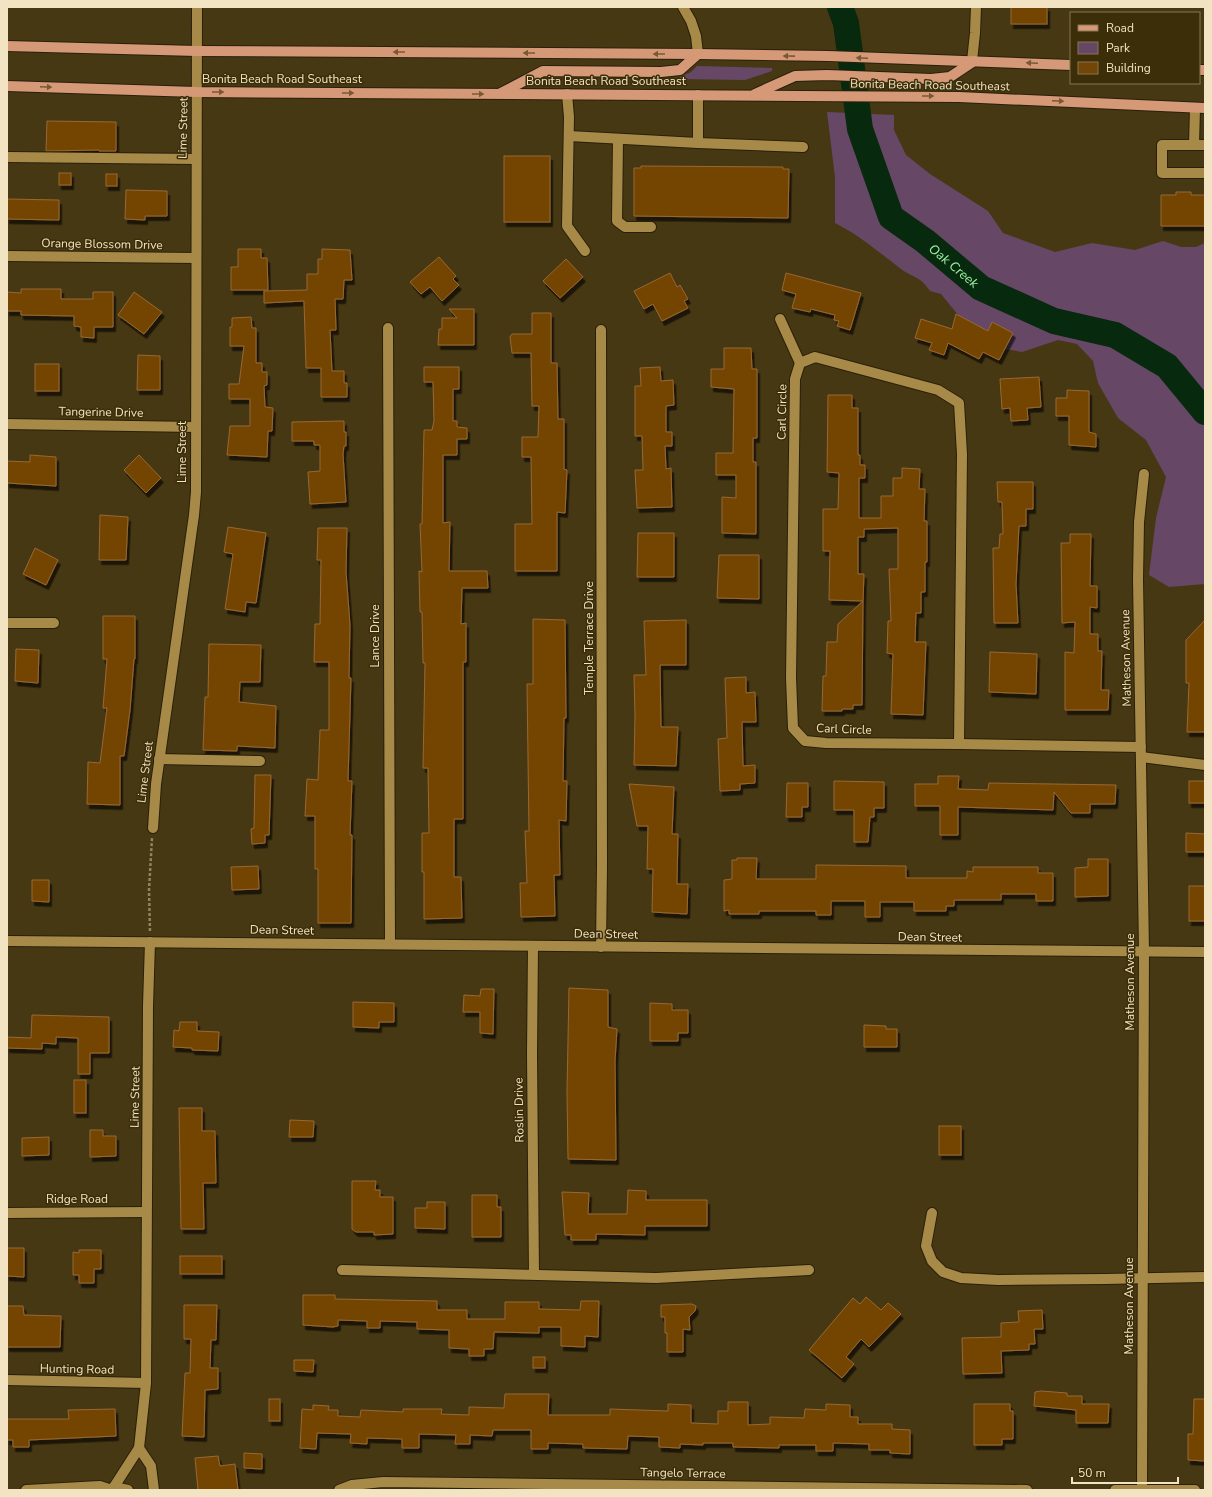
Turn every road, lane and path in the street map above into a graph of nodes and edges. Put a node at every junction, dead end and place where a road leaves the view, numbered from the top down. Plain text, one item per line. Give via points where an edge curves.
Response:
1 (197, 7) edge
2 (682, 7) edge
3 (976, 7) edge
4 (7, 46) edge
5 (197, 51) junction
6 (698, 54) junction
7 (973, 61) junction
8 (1070, 65) edge
9 (7, 86) edge
10 (196, 92) junction
11 (499, 94) junction
12 (567, 94) junction
13 (698, 95) junction
14 (752, 95) junction
15 (1200, 108) edge
16 (569, 136) junction
17 (618, 140) junction
18 (698, 143) junction
19 (1194, 145) junction
20 (1205, 145) edge
21 (803, 147) dead end
22 (7, 157) edge
23 (196, 159) junction
24 (1205, 174) edge
25 (651, 227) dead end
26 (585, 251) dead end
27 (7, 256) edge
28 (196, 258) junction
29 (780, 319) dead end
30 (388, 328) dead end
31 (601, 330) dead end
32 (800, 363) junction
33 (7, 424) edge
34 (195, 427) junction
35 (1144, 474) dead end
36 (7, 623) edge
37 (54, 623) dead end
38 (959, 744) junction
39 (1141, 752) junction
40 (159, 759) junction
41 (260, 761) dead end
42 (1205, 765) edge
43 (153, 828) joint
44 (7, 941) edge
45 (150, 942) junction
46 (390, 944) junction
47 (533, 946) junction
48 (601, 947) junction
49 (1144, 952) junction
50 (1205, 952) edge
51 (146, 1212) junction
52 (932, 1212) dead end
53 (7, 1213) edge
54 (342, 1270) dead end
55 (809, 1270) dead end
56 (534, 1274) junction
57 (1205, 1277) edge
58 (1142, 1278) junction
59 (7, 1380) edge
60 (146, 1383) junction
61 (139, 1448) junction
62 (113, 1489) edge
63 (26, 1490) edge
64 (128, 1490) edge
65 (154, 1490) edge
66 (339, 1490) edge
67 (1027, 1490) edge
68 (1115, 1490) edge
69 (1142, 1490) edge
70 (1195, 1490) edge

1 - 5 street, Lime Street
2 - 6 street via 694,29
3 - 7 street
4 - 5 main road, Bonita Beach Road Southeast
6 -> 5 main road, Bonita Beach Road Southeast
5 - 10 street, Lime Street
7 -> 6 main road, Bonita Beach Road Southeast
6 - 11 main road via 680,70 543,71
8 -> 7 main road, Bonita Beach Road Southeast
7 - 14 main road via 950,76 931,79 795,76
9 -> 10 main road, Bonita Beach Road Southeast
10 -> 11 main road, Bonita Beach Road Southeast
10 - 23 street, Lime Street
11 - 12 main road, Bonita Beach Road Southeast
12 - 13 main road, Bonita Beach Road Southeast
12 - 16 street
13 - 14 main road, Bonita Beach Road Southeast
13 - 18 street
14 -> 15 main road, Bonita Beach Road Southeast via 959,97
15 - 19 street
16 - 17 street
16 - 26 street via 567,226
17 - 18 street
17 - 25 street via 617,221 625,227
18 - 21 street
19 - 20 street
19 - 24 street via 1162,145 1162,173
22 - 23 street
23 - 28 street, Lime Street
27 - 28 street, Orange Blossom Drive
28 - 34 street, Lime Street
29 - 32 street
30 - 46 street, Lance Drive
31 - 48 street, Temple Terrace Drive
32 - 38 street via 815,357 938,390 959,402 962,454
32 - 38 street, Carl Circle via 795,379 791,678 793,728 805,741
33 - 34 street, Tangerine Drive
34 - 40 street, Lime Street via 194,515
35 - 39 street, Matheson Avenue via 1139,522 1138,579
36 - 37 street
38 - 39 street, Carl Circle
39 - 42 street, Carl Circle
39 - 49 street, Matheson Avenue
40 - 41 street
40 - 43 street, Lime Street
43 - 45 path via 149,890
44 - 45 street, Dean Street
45 - 46 street, Dean Street
45 - 51 street, Lime Street
46 - 47 street, Dean Street
47 - 48 street, Dean Street
47 - 56 street, Roslin Drive
48 - 49 street, Dean Street
49 - 50 street, Dean Street
49 - 58 street, Matheson Avenue
51 - 53 street, Ridge Road
51 - 60 street, Lime Street
52 - 58 street via 926,1246 932,1261 943,1272 961,1278
54 - 56 street
55 - 56 street via 656,1278
57 - 58 street
58 - 69 street, Matheson Avenue
59 - 60 street, Hunting Road
60 - 61 street, Lime Street
61 - 62 street, Lime Street
61 - 65 street via 152,1466
62 - 63 street via 100,1486
62 - 64 street
66 - 67 street, Tangelo Terrace via 352,1485 383,1482
68 - 69 street
69 - 70 street

